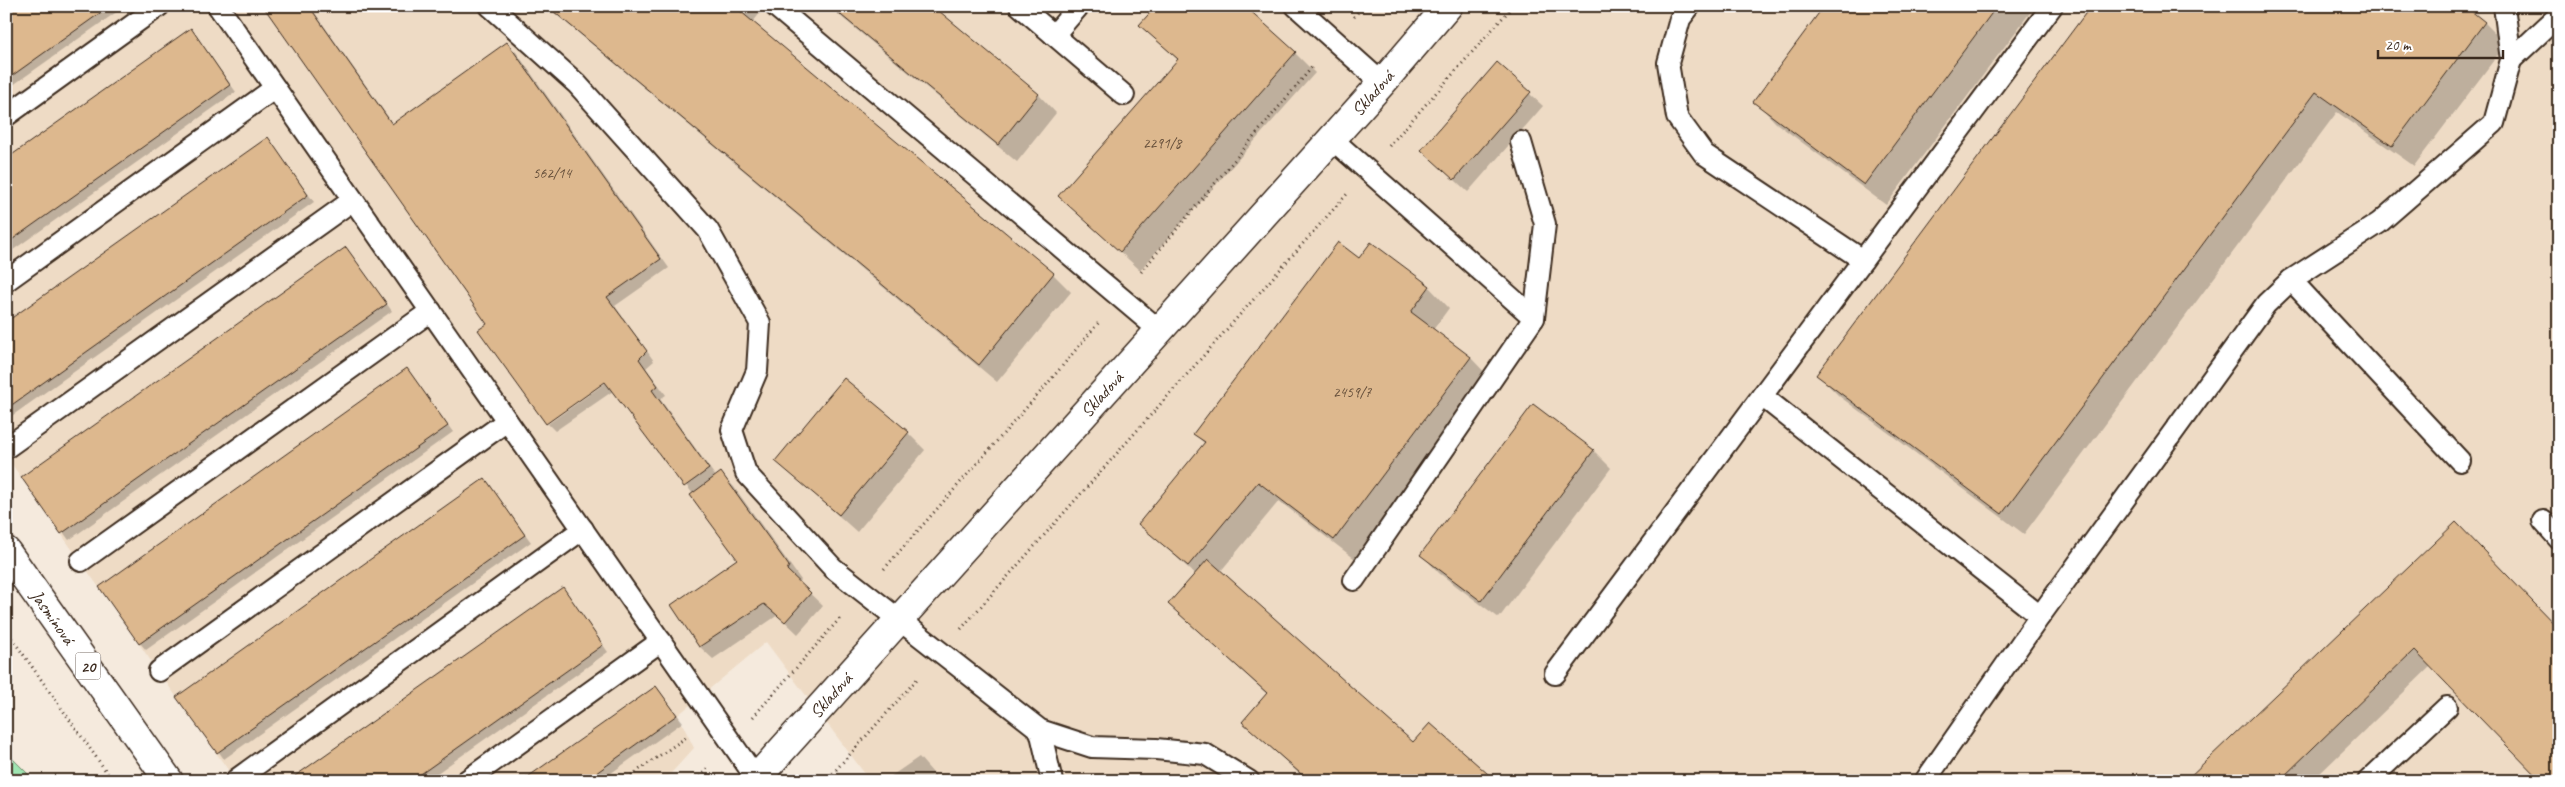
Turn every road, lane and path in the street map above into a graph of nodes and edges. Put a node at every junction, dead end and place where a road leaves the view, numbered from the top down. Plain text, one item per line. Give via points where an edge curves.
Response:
1 (159, 6) edge
2 (218, 6) edge
3 (490, 6) edge
4 (776, 6) edge
5 (1020, 6) edge
6 (1080, 6) edge
7 (1296, 6) edge
8 (1363, 6) edge
9 (1448, 6) edge
10 (1513, 6) edge
11 (1690, 6) edge
12 (2052, 6) edge
13 (2504, 6) edge
14 (2559, 15) edge
15 (1054, 35) junction
16 (1334, 40) junction
17 (2511, 60) junction
18 (1382, 83) junction
19 (275, 88) junction
20 (1124, 95) dead end
21 (6, 116) edge
22 (1332, 139) junction
23 (1520, 142) dead end
24 (1367, 170) junction
25 (353, 200) junction
26 (1864, 260) junction
27 (2291, 280) junction
28 (6, 281) edge
29 (1120, 297) junction
30 (431, 312) junction
31 (1534, 318) junction
32 (1159, 330) junction
33 (1762, 396) junction
34 (507, 420) junction
35 (6, 448) edge
36 (2460, 461) dead end
37 (2542, 521) dead end
38 (583, 529) junction
39 (2559, 539) edge
40 (6, 551) edge
41 (81, 561) dead end
42 (1354, 580) dead end
43 (863, 592) junction
44 (2040, 616) junction
45 (898, 621) junction
46 (6, 630) edge
47 (661, 641) junction
48 (940, 652) junction
49 (159, 671) dead end
50 (1554, 674) dead end
51 (2447, 707) dead end
52 (715, 718) junction
53 (1040, 730) junction
54 (731, 742) junction
55 (237, 779) dead end
56 (755, 779) edge
57 (113, 781) edge
58 (169, 781) edge
59 (466, 781) edge
60 (623, 781) edge
61 (697, 781) edge
62 (826, 781) edge
63 (1052, 781) edge
64 (1249, 781) edge
65 (1925, 781) edge
66 (2368, 781) edge

1 - 21 lane
2 - 19 lane
3 - 43 lane via 577,84 708,230 760,323 757,371 732,430 746,473 833,568
4 - 29 lane
5 - 15 lane
6 - 15 lane
7 - 16 lane
8 - 16 path
9 - 18 street, Skladová
10 - 24 path
11 - 26 lane via 1680,19 1668,63 1677,117 1704,154
12 - 26 lane
13 - 17 lane
14 - 17 lane
15 - 20 lane
16 - 18 lane
16 - 29 path
17 - 27 lane via 2494,123 2379,222
18 - 22 street, Skladová
19 - 25 lane
19 - 28 lane
22 - 24 lane
22 - 32 street, Skladová
23 - 31 lane via 1545,224
24 - 31 lane
24 - 48 path
25 - 30 lane
25 - 35 lane
26 - 33 lane
27 - 36 lane
27 - 44 lane via 2266,304
29 - 32 lane
29 - 43 path
30 - 34 lane
30 - 41 lane
31 - 42 lane
32 - 45 street, Skladová
33 - 44 lane
33 - 50 lane
34 - 38 lane
34 - 49 lane
37 - 39 lane
38 - 47 lane
38 - 55 lane
40 - 58 street, Jasmínová / 20
43 - 45 lane
43 - 54 path
44 - 65 lane
45 - 48 lane
45 - 56 street, Skladová
46 - 57 path
47 - 52 lane
47 - 59 lane
48 - 53 lane
48 - 62 path
51 - 66 lane
52 - 54 lane
52 - 60 path
53 - 63 lane
53 - 64 lane via 1092,747 1205,754
54 - 56 lane
54 - 61 path

